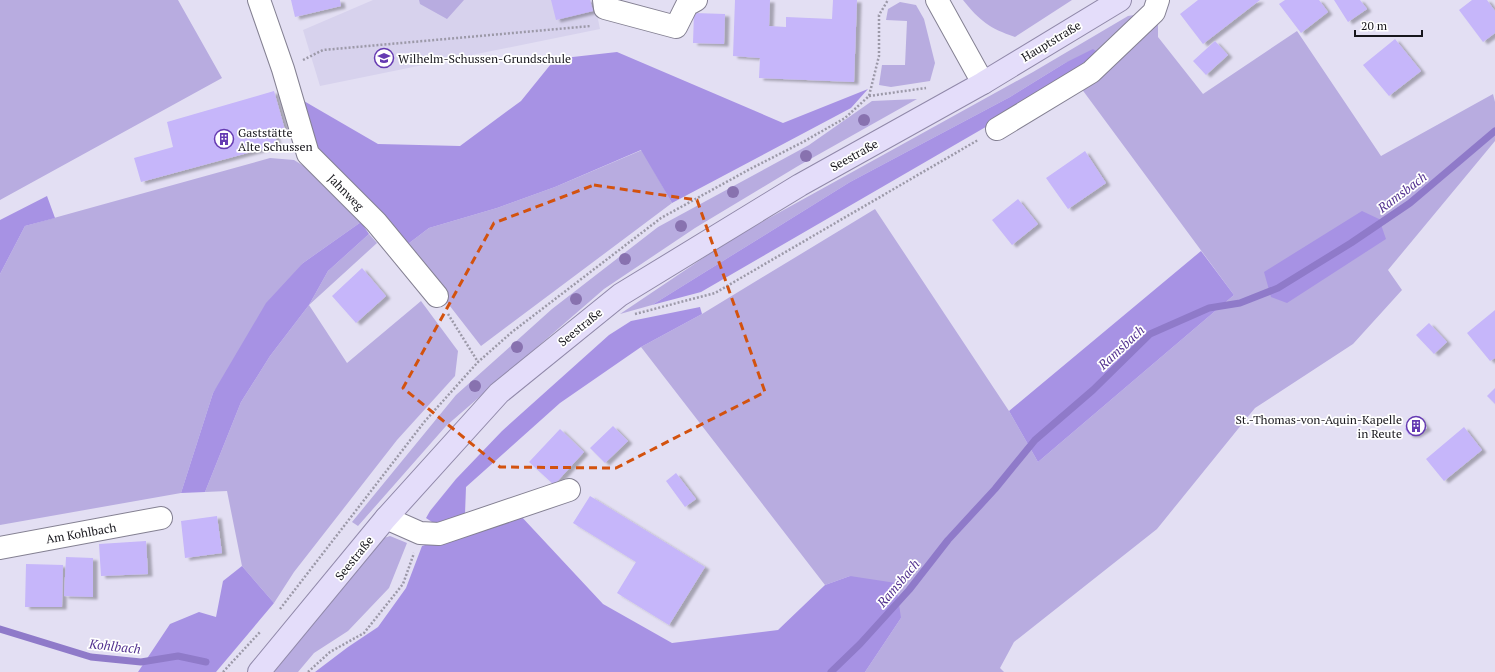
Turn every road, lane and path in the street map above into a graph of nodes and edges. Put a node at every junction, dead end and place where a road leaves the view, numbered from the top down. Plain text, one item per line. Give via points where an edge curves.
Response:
1 (259, 0) edge
2 (696, 0) edge
3 (937, 0) edge
4 (1120, 0) edge
5 (1158, 0) edge
6 (604, 4) edge
7 (283, 69) junction
8 (983, 83) junction
9 (997, 129) joint
10 (437, 296) joint
11 (632, 315) dead end
12 (478, 362) dead end
13 (570, 490) dead end
14 (161, 518) dead end
15 (386, 518) junction
16 (420, 533) junction
17 (0, 548) edge
18 (260, 672) edge
19 (308, 672) edge

1 - 7 street, Jahnweg
2 - 6 street via 687,5 676,27
3 - 8 street
4 - 8 main road, Hauptstraße
5 - 9 street via 1154,12 1091,72
6 - 7 path via 591,26 323,50
7 - 10 street, Jahnweg via 308,154 376,222
8 - 15 main road, Seestraße via 800,185 620,295 499,393
9 - 11 path via 715,293
10 - 12 path
13 - 16 street via 439,534
14 - 17 street, Am Kohlbach
15 - 16 street
15 - 18 main road, Seestraße
16 - 19 path via 403,584 364,633 330,652

